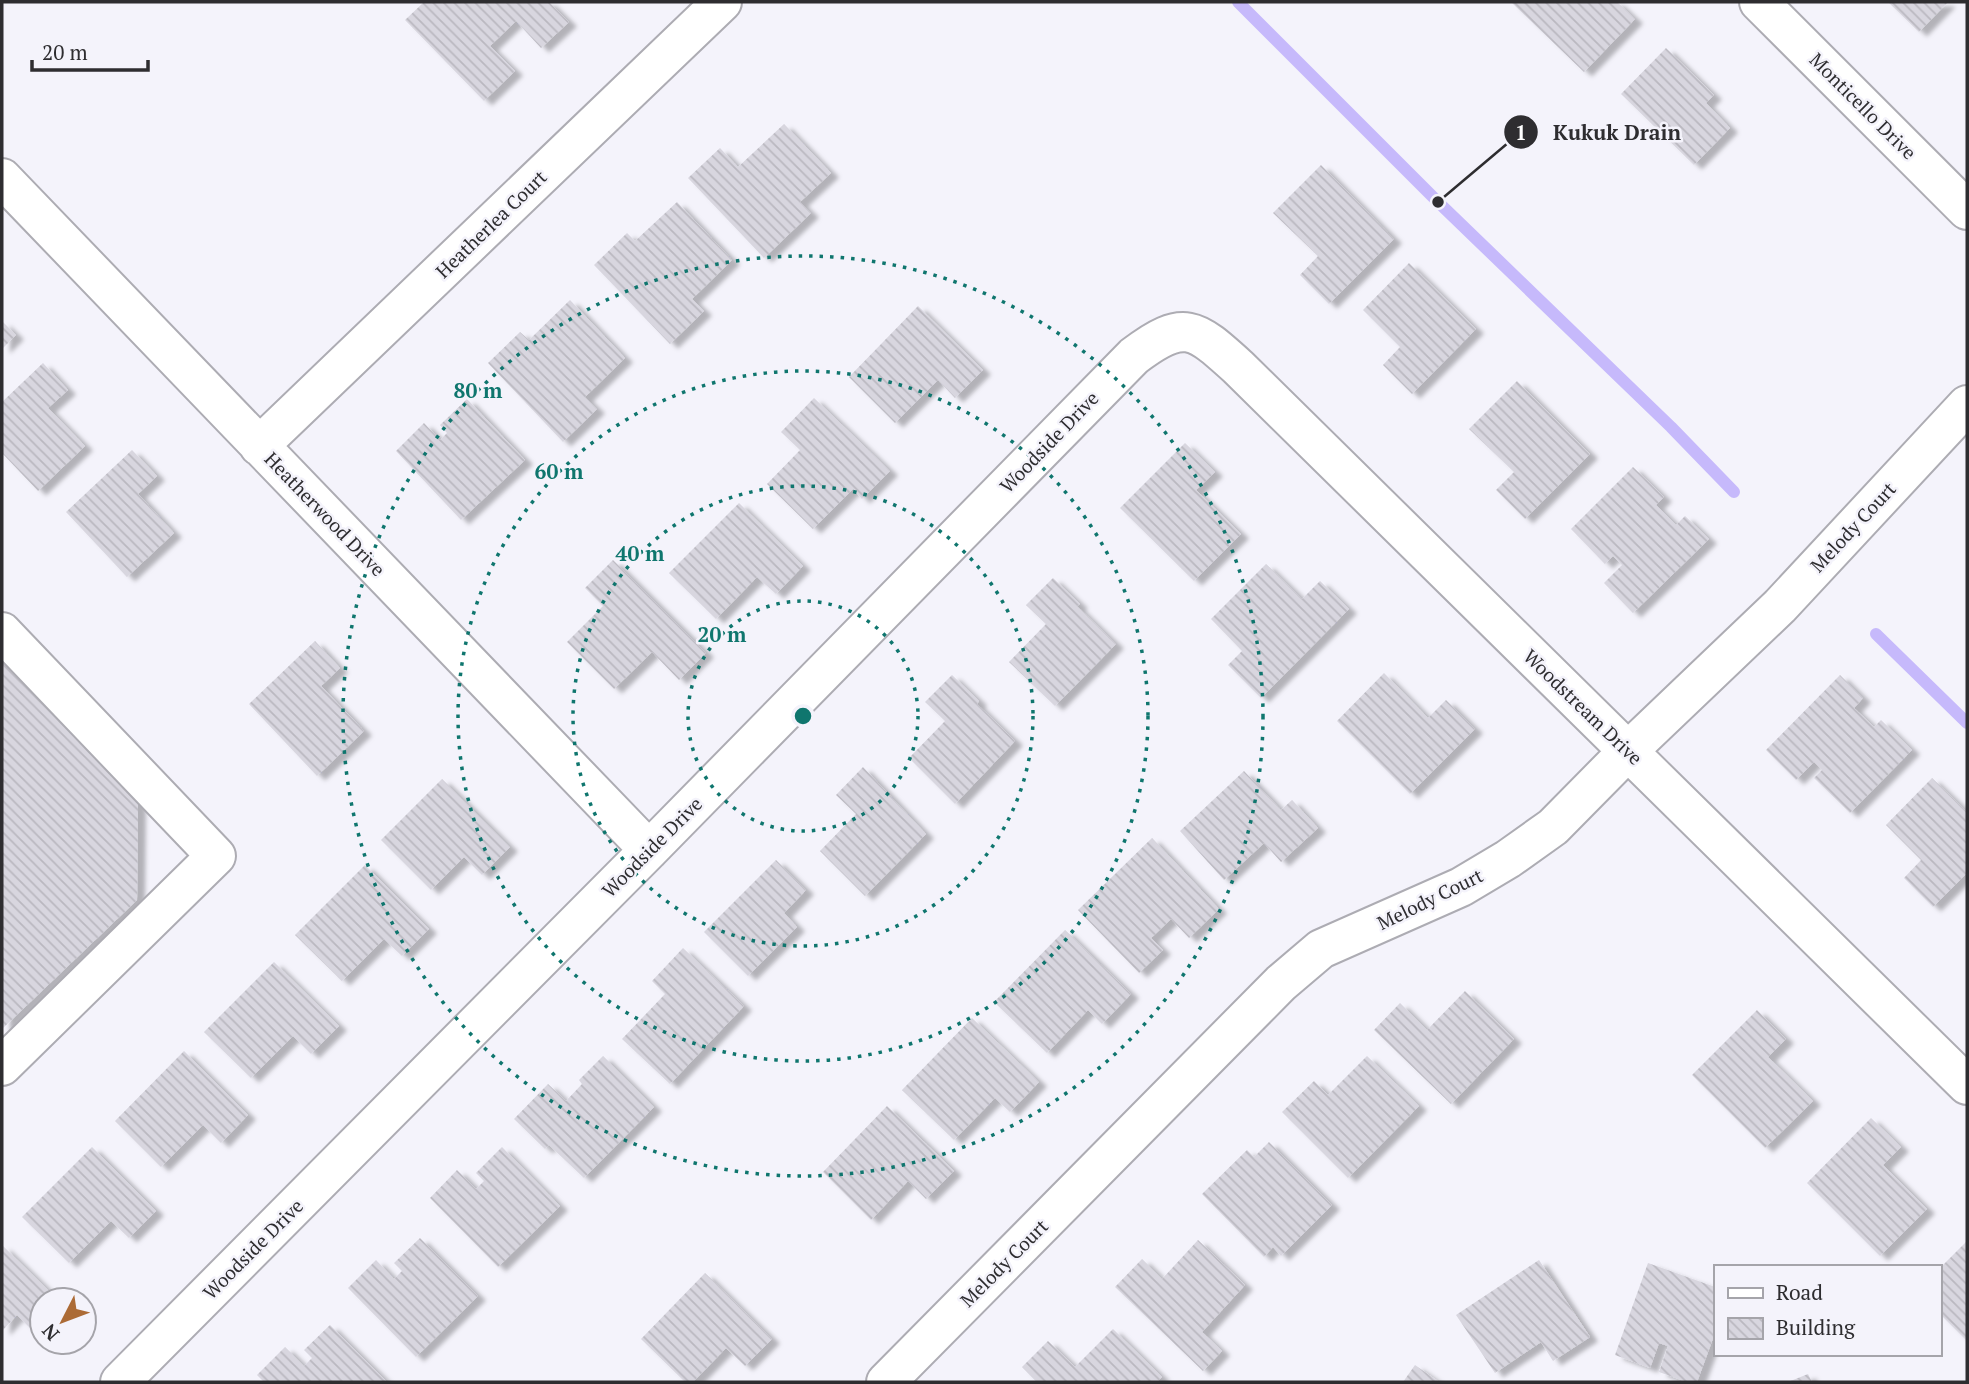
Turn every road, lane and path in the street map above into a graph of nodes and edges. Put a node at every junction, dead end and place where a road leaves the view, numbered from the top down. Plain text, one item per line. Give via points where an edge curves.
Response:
1 (722, 2) edge
2 (1759, 2) edge
3 (2, 178) edge
4 (1967, 210) edge
5 (1194, 333) joint
6 (1967, 405) edge
7 (260, 446) junction
8 (2, 632) edge
9 (1628, 751) junction
10 (649, 850) junction
11 (2, 1066) edge
12 (1967, 1085) edge
13 (120, 1382) edge
14 (886, 1382) edge

1 - 7 street, Heatherlea Court
2 - 4 street, Monticello Drive
3 - 7 street, Heatherwood Drive
5 - 9 street, Woodstream Drive via 1208,339 1238,367
5 - 10 street, Woodside Drive via 1174,333 1134,356
6 - 9 street, Melody Court via 1780,606
7 - 10 street, Heatherwood Drive
8 - 11 street via 216,856
9 - 12 street, Woodstream Drive
9 - 14 street, Melody Court via 1553,827 1508,859 1461,887 1321,949 1280,983
10 - 13 street, Woodside Drive

